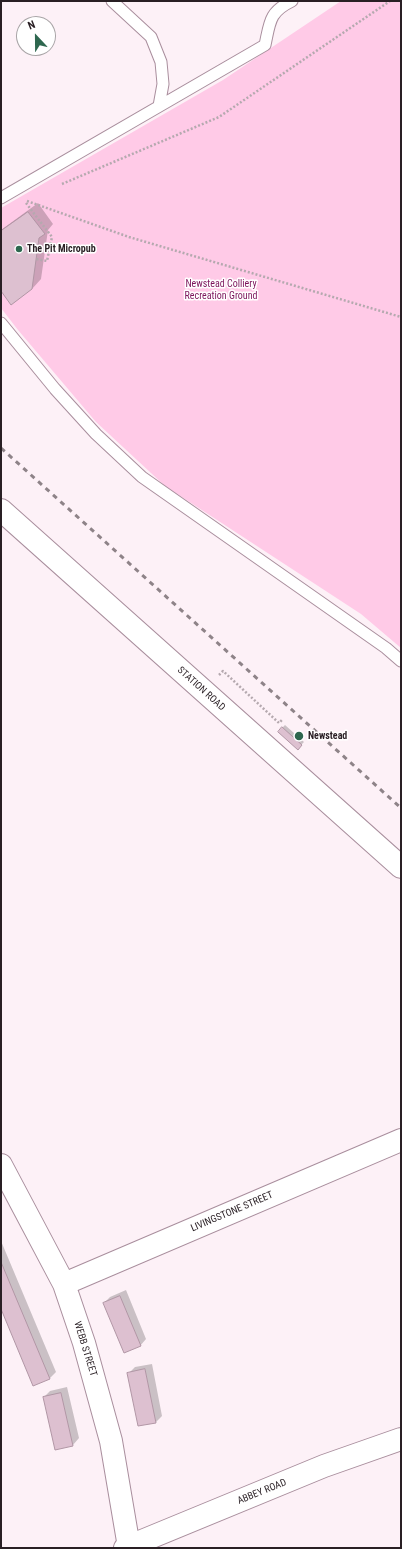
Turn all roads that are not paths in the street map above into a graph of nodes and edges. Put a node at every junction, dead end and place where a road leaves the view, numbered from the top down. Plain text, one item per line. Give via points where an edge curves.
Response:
1 (112, 1) edge
2 (292, 1) edge
3 (159, 106) junction
4 (1, 198) edge
5 (1, 323) edge
6 (1, 510) edge
7 (401, 661) edge
8 (401, 867) edge
9 (401, 1140) edge
10 (1, 1165) edge
11 (64, 1284) junction
12 (401, 1439) edge
13 (127, 1547) edge

1 - 3 lane via 150,37 161,62 163,84
2 - 3 lane via 280,7 271,19 265,45
3 - 4 lane
5 - 7 lane via 70,406 142,477
6 - 8 street, STATION ROAD
9 - 11 street, LIVINGSTONE STREET
10 - 11 street, WEBB STREET
11 - 13 street, WEBB STREET via 84,1343 111,1441
12 - 13 street, ABBEY ROAD via 324,1466

